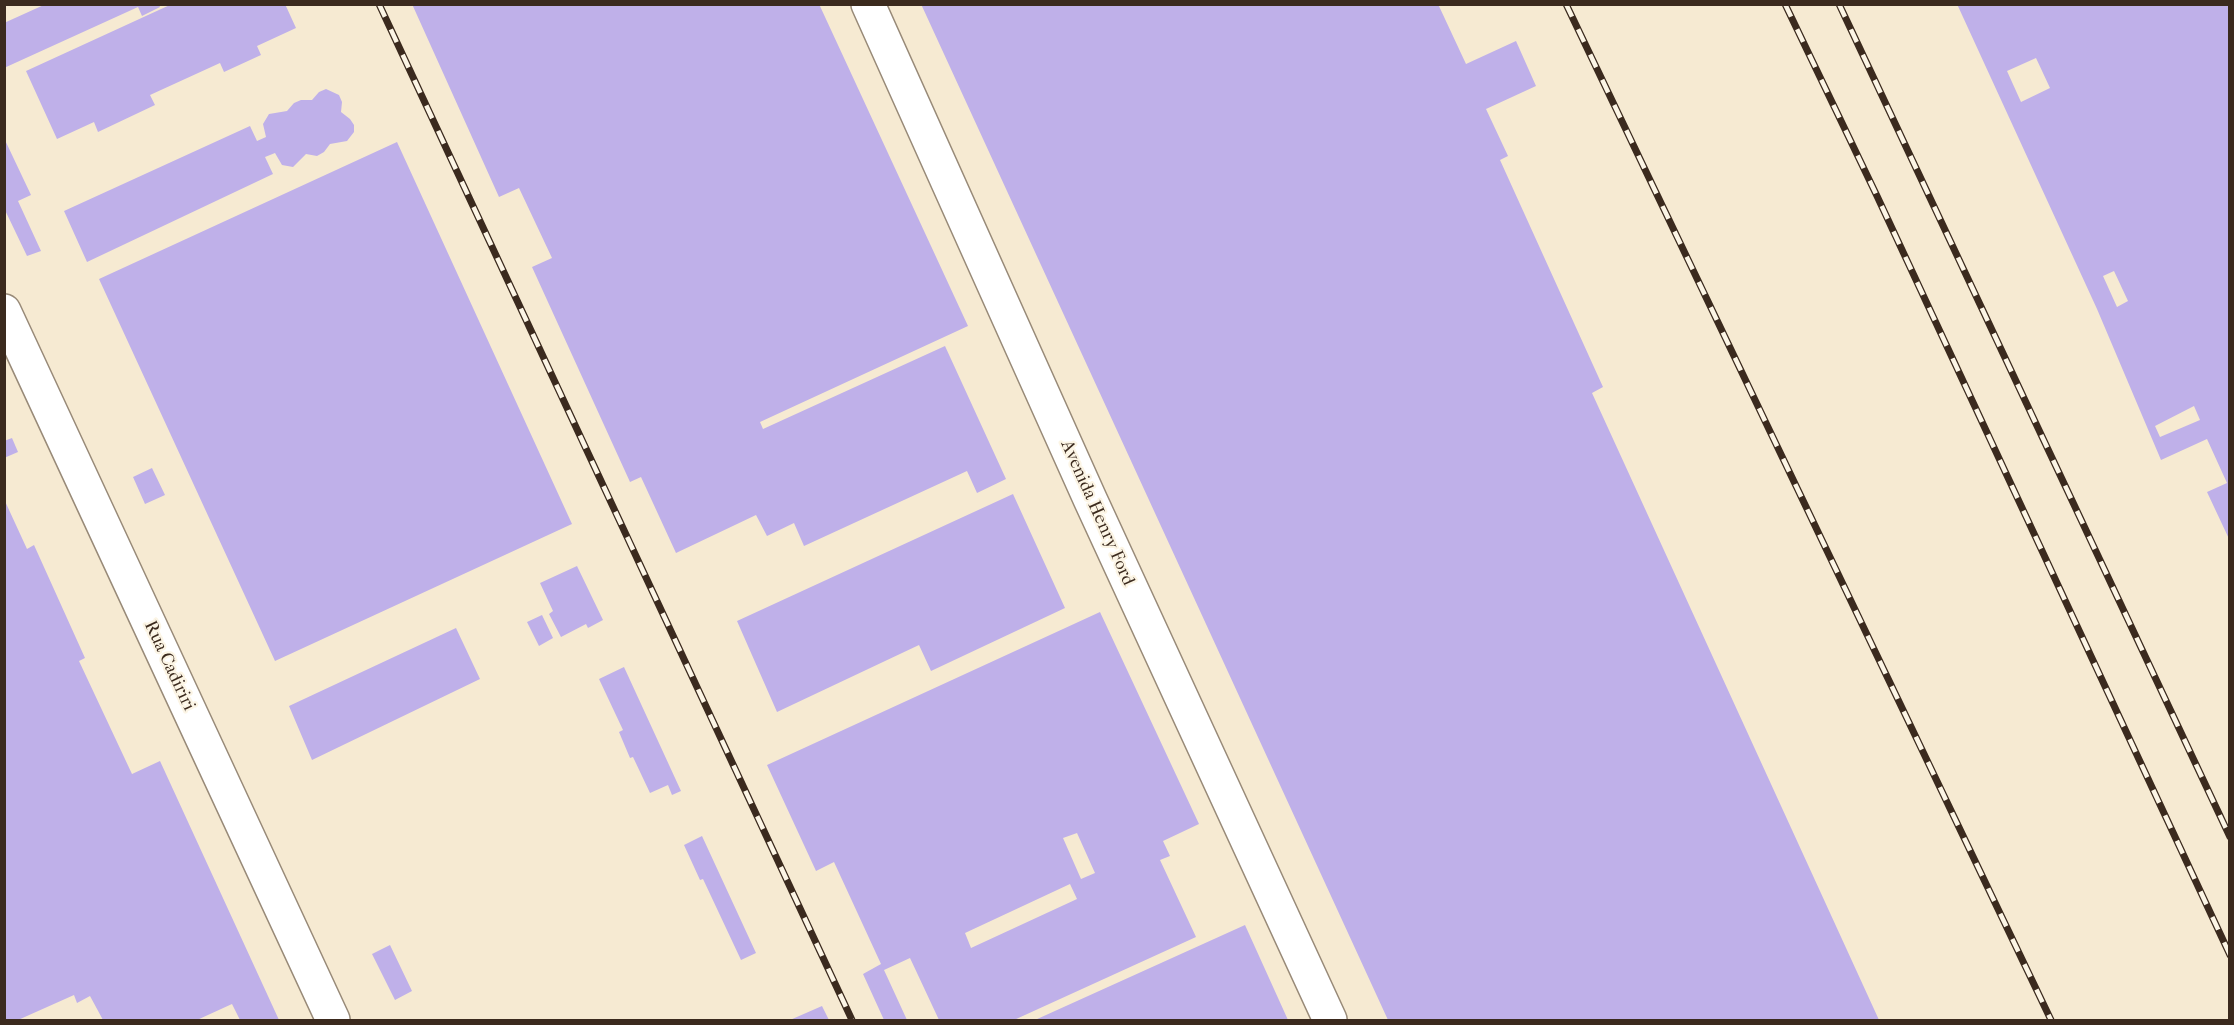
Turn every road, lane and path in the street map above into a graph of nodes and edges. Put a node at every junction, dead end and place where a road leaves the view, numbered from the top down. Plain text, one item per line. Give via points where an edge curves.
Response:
1 (868, 4) edge
2 (4, 311) edge
3 (333, 1020) edge
4 (1330, 1020) edge

1 - 4 street, Avenida Henry Ford
2 - 3 street, Rua Cadiriri

